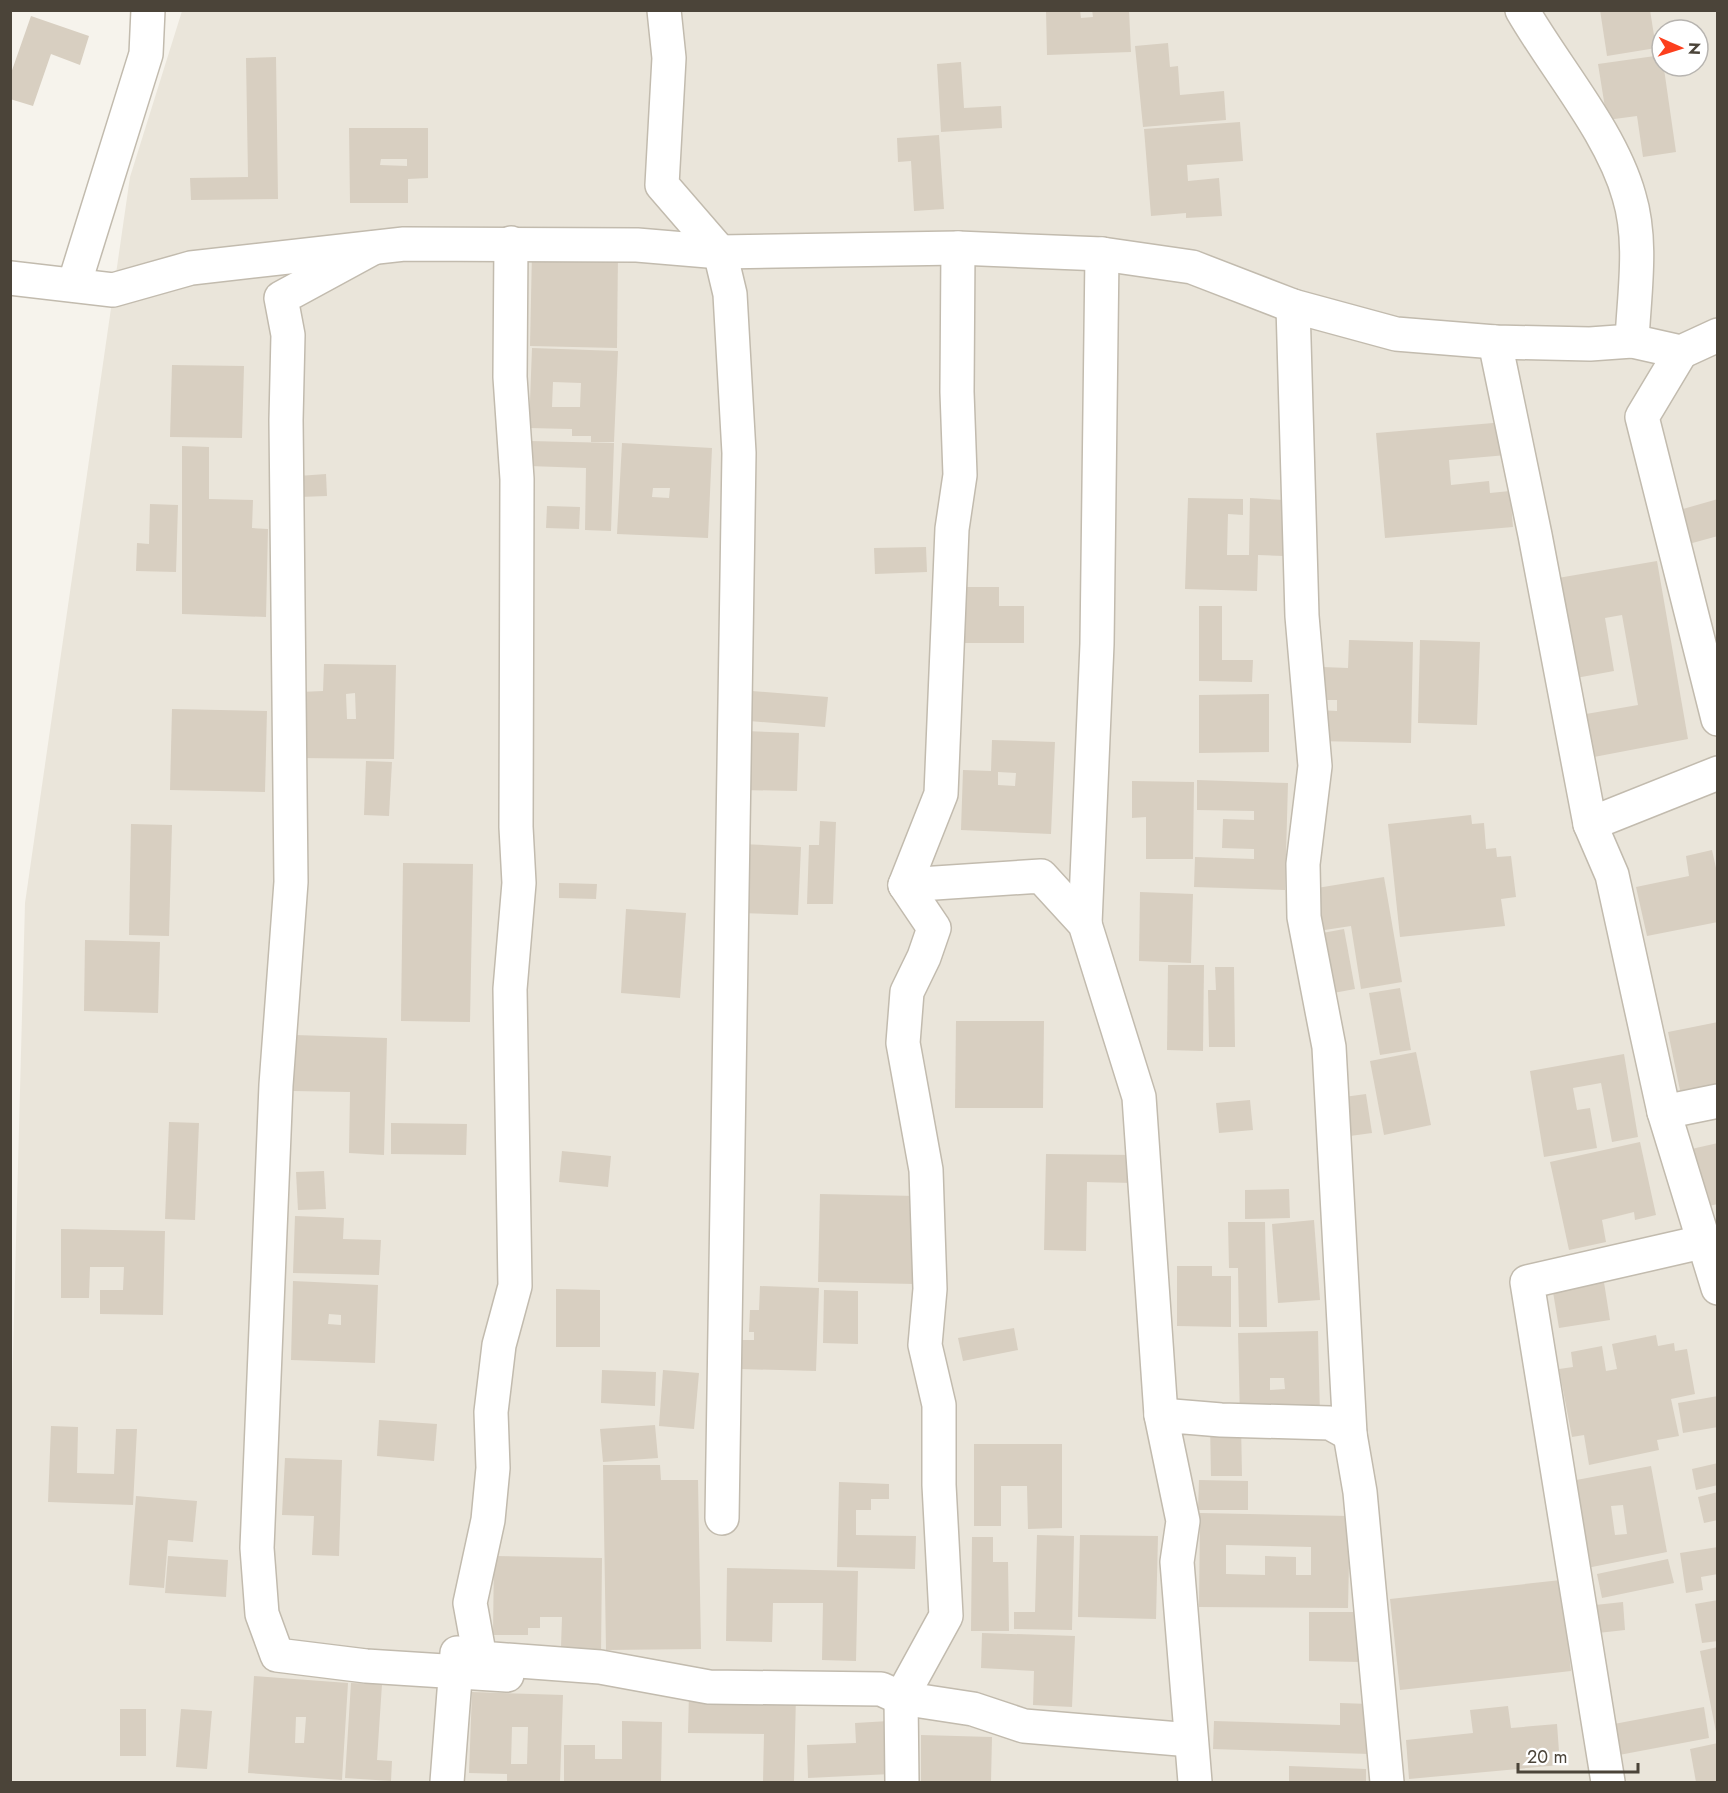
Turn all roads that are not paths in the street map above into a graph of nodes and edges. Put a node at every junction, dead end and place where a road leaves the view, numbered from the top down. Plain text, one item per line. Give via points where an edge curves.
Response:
1 (148, 10) edge
2 (664, 10) edge
3 (1522, 10) edge
4 (511, 243) junction
5 (373, 248) junction
6 (958, 248) junction
7 (720, 252) junction
8 (1102, 255) junction
9 (10, 278) edge
10 (74, 285) junction
11 (1293, 306) junction
12 (1718, 335) edge
13 (1632, 341) junction
14 (1495, 342) junction
15 (1681, 352) junction
16 (1718, 719) edge
17 (1718, 773) edge
18 (1590, 824) junction
19 (906, 885) junction
20 (1085, 924) junction
21 (1718, 1101) edge
22 (1664, 1112) junction
23 (1702, 1242) junction
24 (1718, 1288) edge
25 (1161, 1415) junction
26 (1350, 1434) junction
27 (722, 1518) dead end
28 (467, 1535) dead end
29 (456, 1673) junction
30 (682, 1682) junction
31 (901, 1698) junction
32 (1191, 1740) junction
33 (447, 1782) edge
34 (902, 1782) edge
35 (1195, 1782) edge
36 (1387, 1782) edge
37 (1608, 1782) edge

1 - 10 street via 146,54
2 - 7 street via 669,58 662,185
3 - 13 street via 1616,159 1630,197 1637,248
4 - 5 street
4 - 7 street via 637,245
4 - 30 street via 510,377 518,479 519,883 510,989 515,1286 499,1345 491,1412 493,1468 488,1520 471,1603 480,1658 600,1667
5 - 10 street via 191,268 113,290
5 - 29 street via 281,298 288,335 291,882 276,1085 257,1548 262,1614 277,1655
6 - 7 street
6 - 8 street
6 - 19 street via 960,475 952,529 941,794
7 - 27 street via 730,294 739,453
8 - 11 street via 1192,267
8 - 20 street via 1097,644
9 - 10 street
11 - 14 street via 1396,334
11 - 26 street via 1302,616 1315,766 1303,864 1304,916 1329,1047
12 - 15 street
13 - 14 street
13 - 15 street
14 - 18 street
15 - 16 street via 1642,417
17 - 18 street
18 - 22 street via 1612,875
19 - 20 street via 1041,876
19 - 31 street via 934,928 907,992 903,1043 926,1170 930,1289 925,1345 939,1405 946,1616
20 - 25 street via 1139,1097
21 - 22 street
22 - 23 street
23 - 24 street
23 - 37 street via 1527,1282
25 - 26 street via 1330,1423
25 - 32 street via 1183,1521 1177,1562
26 - 36 street via 1360,1492
28 - 29 street
29 - 30 street
29 - 33 street
30 - 31 street via 709,1687 881,1689
31 - 32 street via 973,1709 1024,1726
31 - 34 street
32 - 35 street

